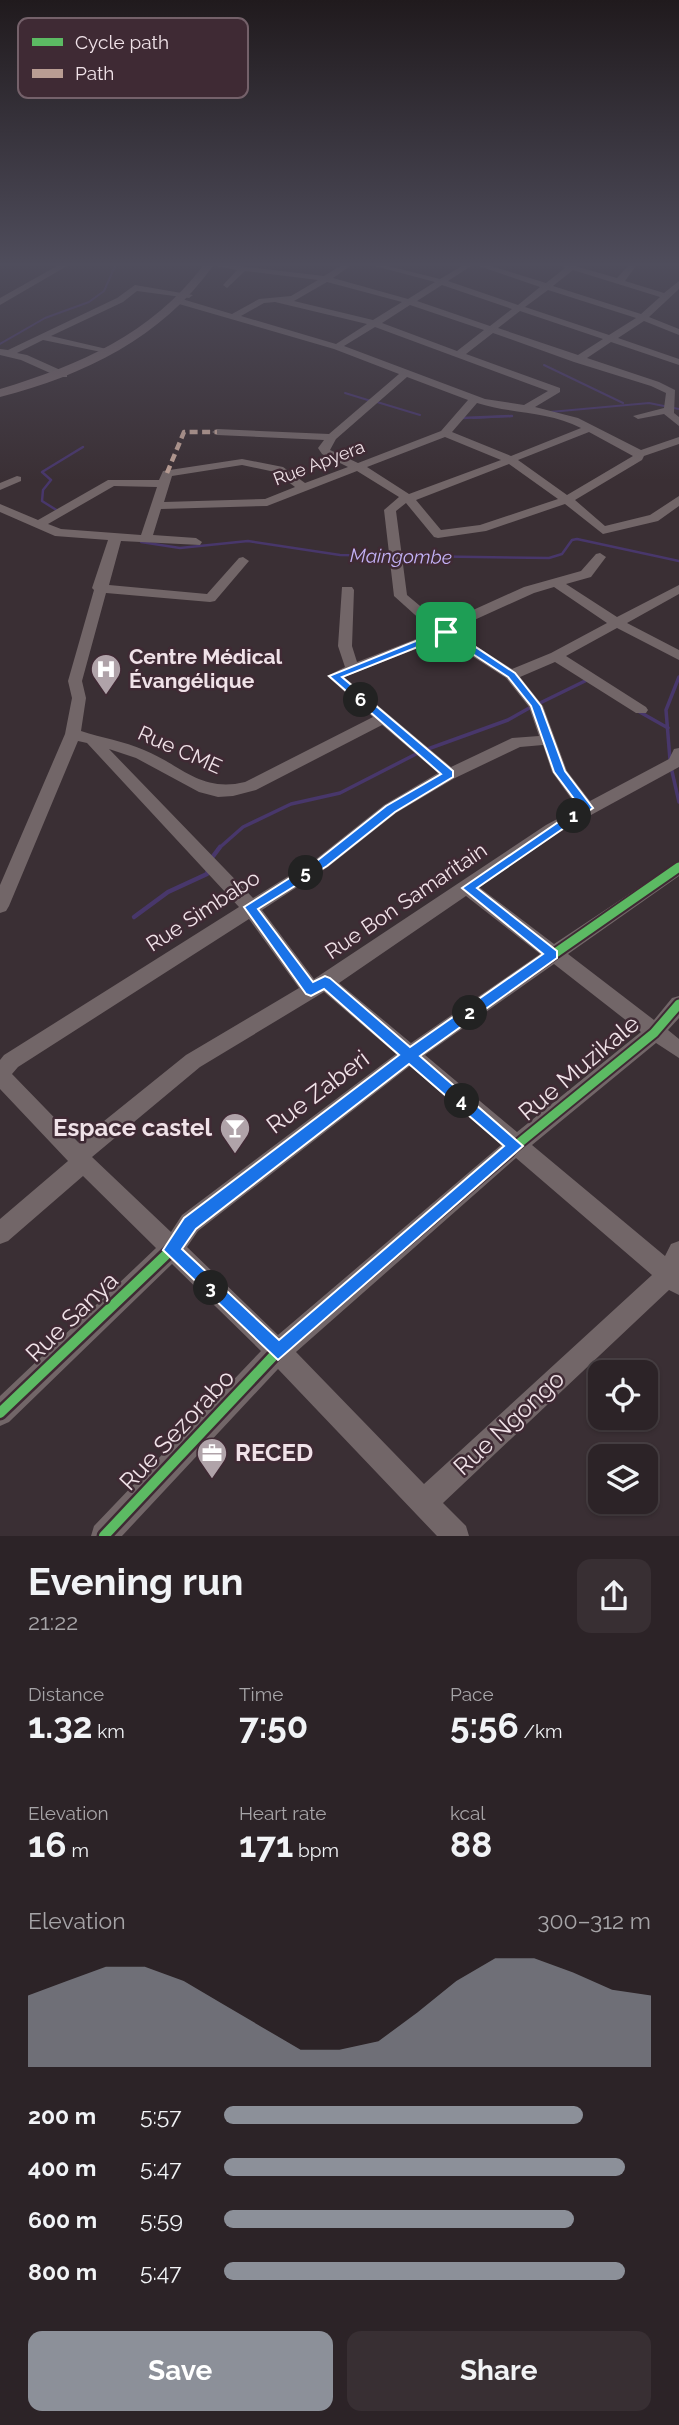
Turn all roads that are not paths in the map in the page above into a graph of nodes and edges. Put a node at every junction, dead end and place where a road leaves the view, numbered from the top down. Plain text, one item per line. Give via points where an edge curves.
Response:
1 (40, 338) edge
2 (45, 338) edge
3 (131, 338) edge
4 (305, 338) edge
5 (351, 338) edge
6 (414, 338) edge
7 (479, 338) edge
8 (512, 338) edge
9 (611, 338) joint
10 (337, 347) junction
11 (108, 352) junction
12 (3, 353) edge
13 (459, 354) junction
14 (578, 360) junction
15 (679, 362) edge
16 (406, 373) junction
17 (63, 375) junction
18 (0, 393) edge
19 (475, 399) junction
20 (526, 408) junction
21 (668, 408) junction
22 (638, 416) dead end
23 (679, 423) edge
24 (590, 428) junction
25 (217, 432) dead end
26 (445, 433) junction
27 (332, 438) junction
28 (679, 440) edge
29 (639, 453) junction
30 (509, 459) junction
31 (360, 467) junction
32 (16, 479) dead end
33 (165, 479) junction
34 (0, 487) edge
35 (304, 488) junction
36 (405, 498) junction
37 (567, 500) junction
38 (679, 500) edge
39 (156, 506) junction
40 (0, 509) edge
41 (37, 525) junction
42 (115, 537) junction
43 (146, 538) junction
44 (196, 542) dead end
45 (600, 557) dead end
46 (243, 561) dead end
47 (556, 583) junction
48 (99, 588) junction
49 (679, 589) edge
50 (347, 590) dead end
51 (617, 621) junction
52 (446, 632) junction
53 (556, 656) junction
54 (679, 656) edge
55 (352, 667) junction
56 (511, 675) junction
57 (641, 710) dead end
58 (382, 719) junction
59 (73, 734) junction
60 (547, 740) junction
61 (93, 741) junction
62 (672, 761) edge
63 (449, 774) junction
64 (587, 808) junction
65 (679, 867) edge
66 (468, 888) junction
67 (0, 906) edge
68 (250, 907) junction
69 (552, 955) junction
70 (318, 986) junction
71 (679, 1004) edge
72 (654, 1033) junction
73 (679, 1050) edge
74 (409, 1055) junction
75 (0, 1075) edge
76 (515, 1146) junction
77 (80, 1159) junction
78 (0, 1233) edge
79 (171, 1250) junction
80 (676, 1270) edge
81 (278, 1351) junction
82 (0, 1413) edge
83 (423, 1503) junction
84 (446, 1533) edge
85 (104, 1536) edge

1 - 12 street
2 - 11 street
3 - 11 main road
4 - 10 street
5 - 10 street
6 - 13 street
7 - 13 street
8 - 14 street
9 - 14 street
9 - 15 street
10 - 16 street
11 - 17 main road
12 - 17 street
13 - 20 street via 556,390
14 - 21 street via 669,390
16 - 19 street
16 - 27 street
17 - 18 main road
19 - 20 street
19 - 26 street, Rue Apyera
20 - 24 street
21 - 22 street
21 - 23 street
24 - 29 street
24 - 30 street
25 - 27 street
26 - 30 street
26 - 31 street, Rue Apyera
27 - 31 street via 326,452
28 - 29 street
29 - 37 street via 638,458
30 - 36 street
30 - 37 street
31 - 35 street, Rue Apyera
31 - 36 street
32 - 34 street
33 - 35 street via 242,462 279,470
33 - 39 street
33 - 41 street via 111,482
35 - 39 street, Rue Apyera via 267,502
36 - 37 street via 438,534 482,528
36 - 52 street via 390,510 401,596
37 - 38 street via 603,530 654,518
39 - 43 street
40 - 41 street
41 - 42 street via 59,533
42 - 43 street
42 - 48 street
43 - 44 street
45 - 47 street via 586,574
46 - 48 street via 210,598
47 - 51 street
47 - 52 street via 529,590 456,623
48 - 59 street via 75,681 79,698
49 - 51 street
50 - 55 street via 345,646
51 - 53 street
51 - 54 street
52 - 55 street
52 - 56 street
53 - 56 street
53 - 57 street
55 - 58 street via 334,676
56 - 60 street via 535,705
58 - 61 street, Rue CME via 230,793 202,789 141,754
58 - 63 street
59 - 61 street, Rue CME
59 - 67 street
60 - 63 street, Rue Simbabo via 517,742
60 - 64 street via 560,772
61 - 68 street
62 - 64 street, Rue Bon Samaritain
63 - 68 street, Rue Simbabo via 390,809 322,863
64 - 66 street, Rue Bon Samaritain
65 - 69 street, Rue Zaberi
66 - 69 street
66 - 70 street, Rue Bon Samaritain
68 - 70 street
68 - 75 street, Rue Simbabo via 11,1061
69 - 72 street
69 - 74 street, Rue Zaberi
70 - 74 street
70 - 77 street, Rue Bon Samaritain via 193,1061
71 - 72 street, Rue Muzikale
72 - 73 street
72 - 76 street, Rue Muzikale
74 - 76 street
74 - 79 street, Rue Zaberi via 190,1223
75 - 77 street
76 - 80 street
76 - 81 street, Rue Muzikale
77 - 78 street, Rue Bon Samaritain
77 - 79 street
79 - 81 street
79 - 82 street, Rue Sanya
80 - 83 street, Rue Ngongo
81 - 83 street
81 - 85 street, Rue Sezorabo
83 - 84 street

